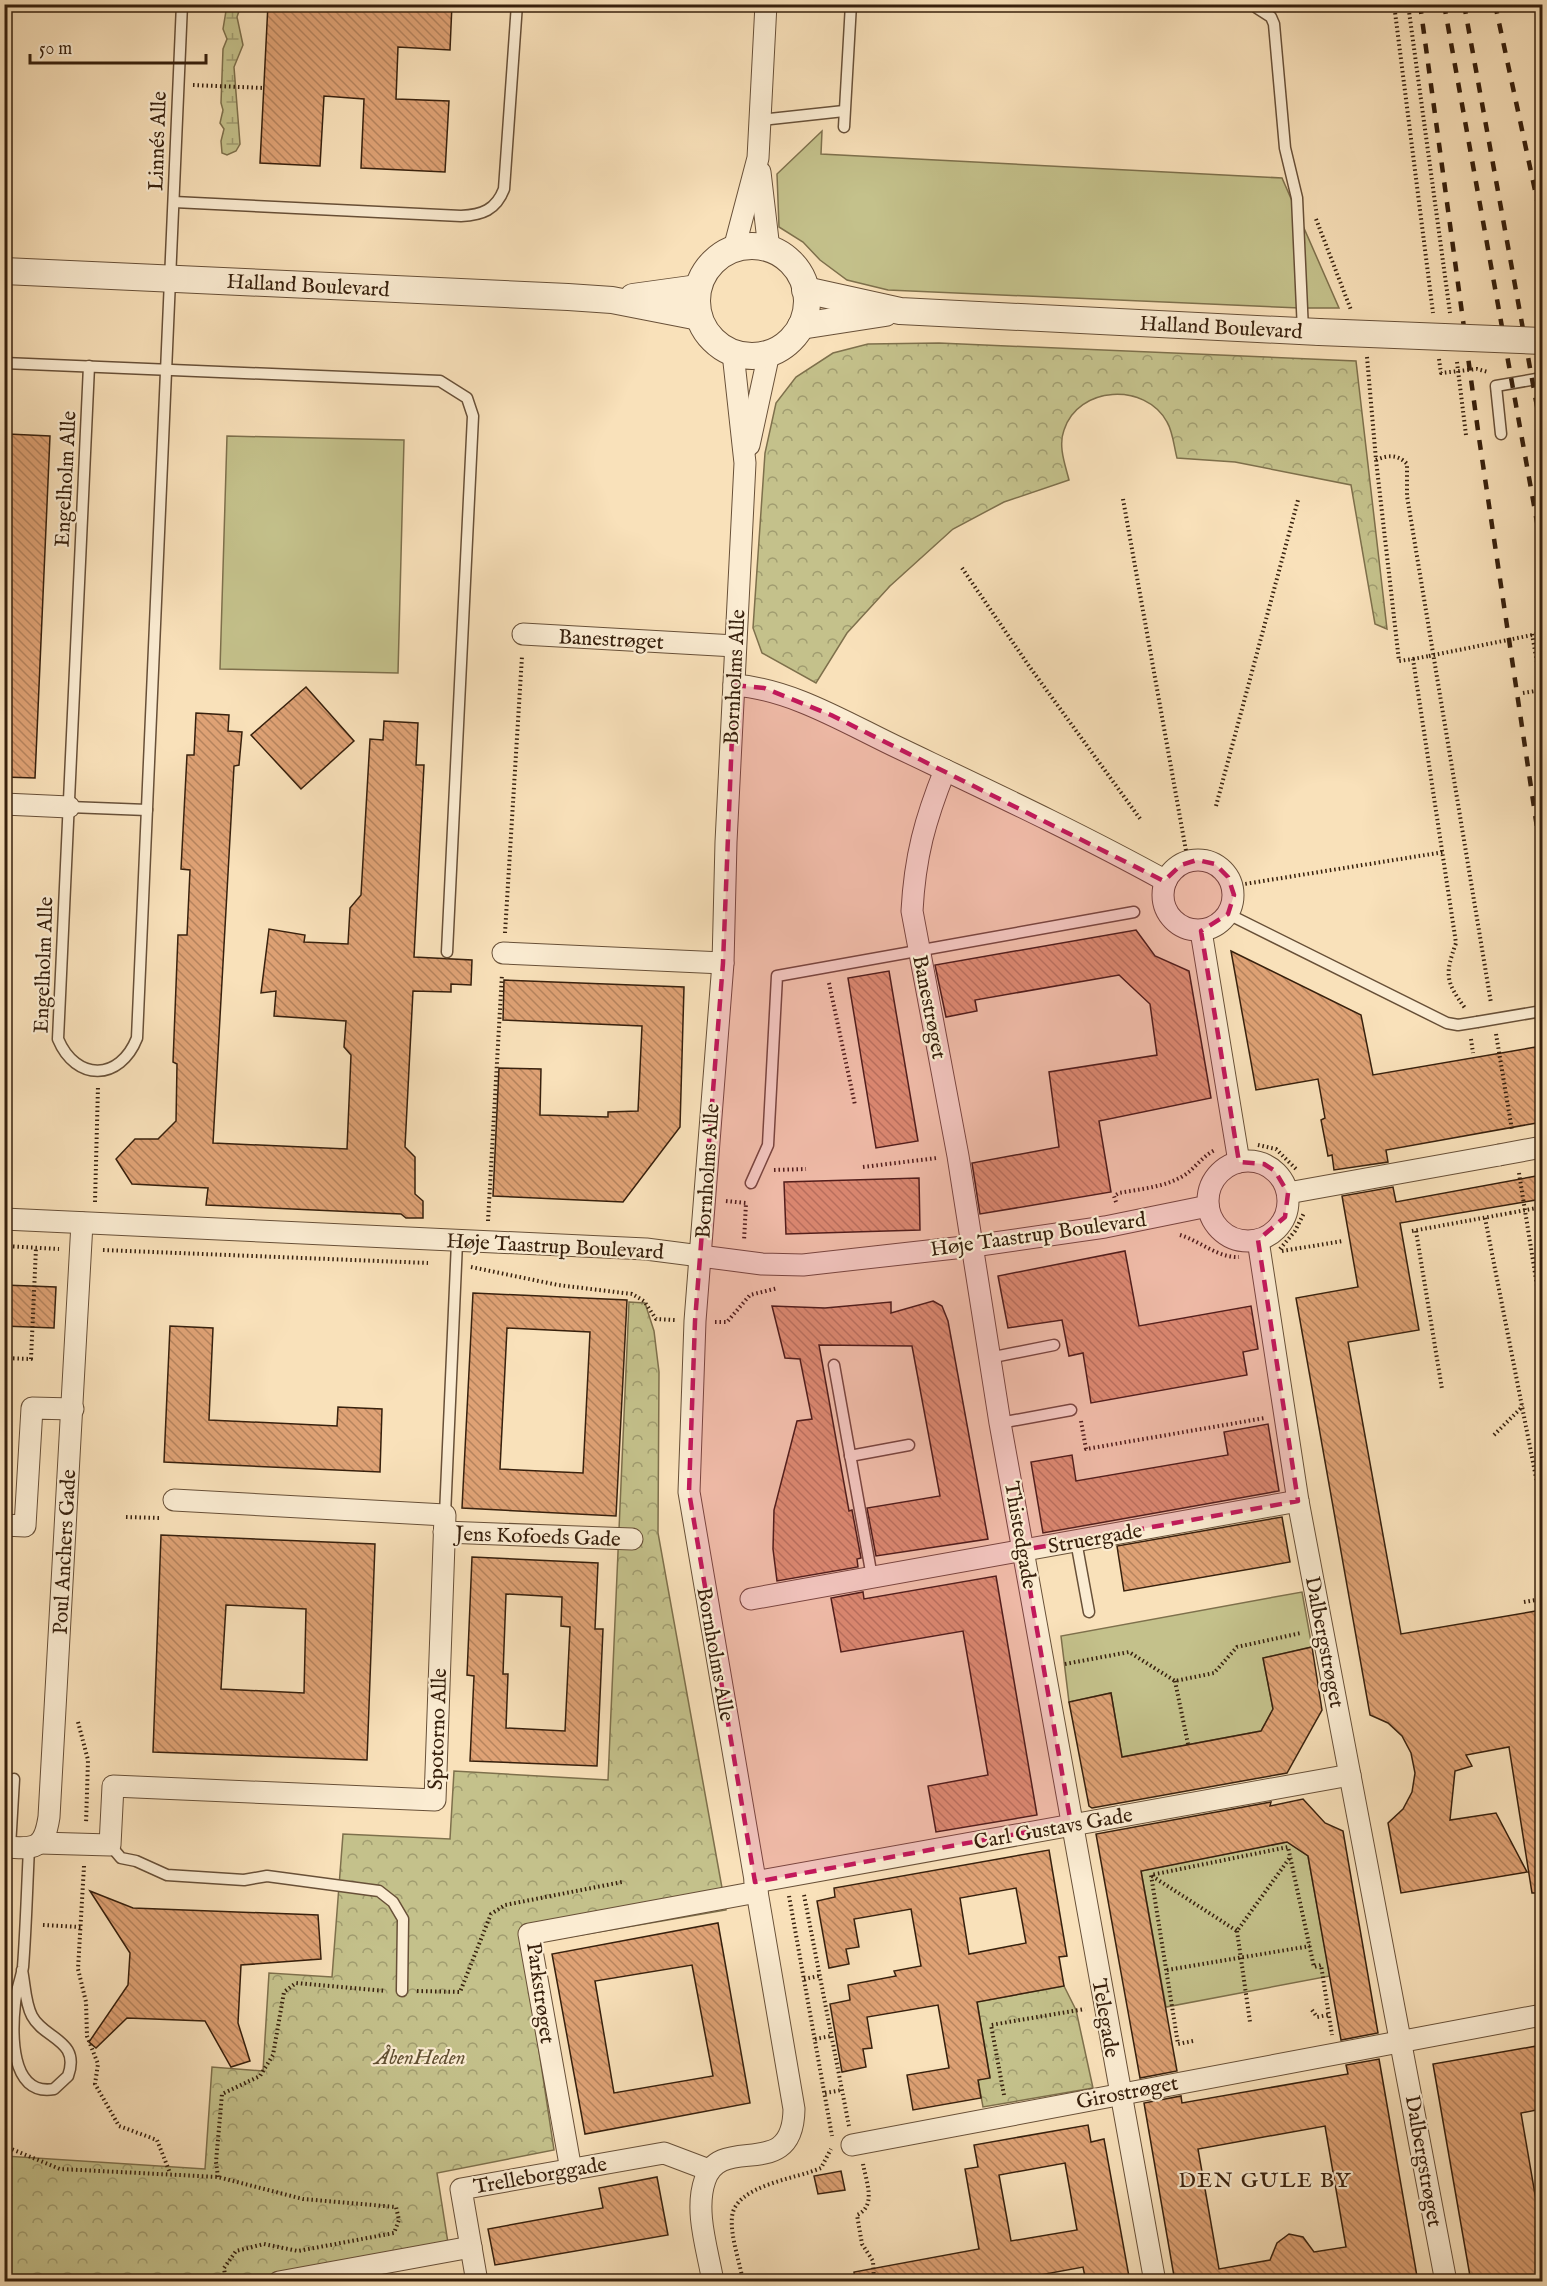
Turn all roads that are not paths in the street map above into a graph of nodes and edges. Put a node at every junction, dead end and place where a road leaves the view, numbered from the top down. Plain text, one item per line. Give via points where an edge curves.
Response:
1 (182, 4) edge
2 (517, 4) edge
3 (766, 4) edge
4 (851, 4) edge
5 (1257, 8) dead end
6 (844, 111) junction
7 (761, 120) junction
8 (844, 127) dead end
9 (758, 158) junction
10 (174, 202) junction
11 (734, 249) junction
12 (769, 249) junction
13 (4, 271) edge
14 (171, 278) junction
15 (698, 288) junction
16 (805, 290) junction
17 (612, 300) junction
18 (900, 311) junction
19 (699, 317) junction
20 (801, 326) junction
21 (1311, 332) junction
22 (1542, 341) edge
23 (733, 353) junction
24 (769, 353) junction
25 (4, 363) edge
26 (89, 366) junction
27 (166, 370) junction
28 (1542, 378) edge
29 (1501, 434) dead end
30 (745, 463) junction
31 (523, 634) dead end
32 (735, 646) junction
33 (734, 685) junction
34 (945, 770) junction
35 (4, 804) edge
36 (69, 807) junction
37 (147, 810) junction
38 (1166, 881) junction
39 (1134, 912) dead end
40 (1228, 914) junction
41 (1201, 931) junction
42 (447, 952) dead end
43 (918, 952) junction
44 (503, 953) dead end
45 (723, 963) junction
46 (1542, 1011) edge
47 (1542, 1147) edge
48 (1239, 1162) junction
49 (751, 1183) dead end
50 (1288, 1193) junction
51 (1208, 1206) junction
52 (4, 1219) edge
53 (88, 1223) junction
54 (458, 1242) junction
55 (973, 1246) junction
56 (1260, 1248) junction
57 (700, 1256) junction
58 (1054, 1345) dead end
59 (989, 1358) junction
60 (834, 1365) dead end
61 (73, 1409) junction
62 (1071, 1410) road end
63 (1000, 1423) junction
64 (909, 1445) dead end
65 (850, 1456) junction
66 (174, 1500) dead end
67 (1298, 1501) junction
68 (445, 1523) junction
69 (15, 1525) edge
70 (632, 1539) dead end
71 (1076, 1542) junction
72 (1023, 1551) junction
73 (872, 1577) junction
74 (751, 1599) dead end
75 (1089, 1612) dead end
76 (1350, 1775) junction
77 (14, 1779) dead end
78 (1071, 1824) junction
79 (110, 1845) junction
80 (21, 1846) edge
81 (756, 1887) junction
82 (22, 1970) junction
83 (402, 1991) road end
84 (1542, 2015) edge
85 (1402, 2041) junction
86 (1119, 2094) junction
87 (856, 2144) road end
88 (571, 2170) junction
89 (709, 2170) junction
90 (471, 2247) junction
91 (279, 2282) edge
92 (477, 2282) edge
93 (713, 2282) edge
94 (1155, 2282) edge
95 (1446, 2282) edge

1 - 10 lane, Linnés Alle
2 - 10 lane via 504,189 499,201 483,214
3 - 7 street
4 - 6 lane
5 - 21 lane via 1271,16 1274,24 1285,148 1297,198
6 - 7 lane
6 - 8 lane
7 - 9 street
9 - 11 street
9 - 12 street
10 - 14 lane, Linnés Alle
11 - 12 street
11 - 15 street via 718,257 705,271
12 - 16 street via 794,267
13 - 14 street, Halland Boulevard
14 - 17 street, Halland Boulevard
14 - 27 lane
15 - 17 street, Halland Boulevard
15 - 19 street
16 - 18 street, Halland Boulevard
16 - 20 street via 806,311
17 - 19 street, Halland Boulevard
18 - 20 street, Halland Boulevard
18 - 21 street, Halland Boulevard
19 - 23 street via 708,335
20 - 24 street via 792,339
21 - 22 street, Halland Boulevard, bridge
23 - 24 street
23 - 30 street, Bornholms Alle
24 - 30 street, Bornholms Alle
25 - 26 lane
26 - 27 lane
26 - 36 lane, Engelholm Alle
27 - 37 lane
27 - 42 lane via 440,381 467,398 473,416
28 - 29 lane via 1496,386
30 - 32 street, Bornholms Alle
31 - 32 street, Banestrøget
32 - 33 street, Bornholms Alle
33 - 34 street via 764,688 831,715
33 - 45 street, Bornholms Alle
34 - 38 street
34 - 43 street, Banestrøget via 925,820 915,869 912,910
35 - 36 street
36 - 37 lane
36 - 37 lane, Engelholm Alle via 58,1039 65,1054 76,1064 99,1071 123,1062 137,1038
38 - 40 street via 1174,869 1188,862 1215,864 1232,886
38 - 41 street via 1163,902 1173,920
39 - 43 lane
40 - 41 street via 1221,922
40 - 46 lane, bridge via 1447,1023 1473,1023
41 - 48 street
43 - 49 lane via 777,976 768,1145
43 - 55 street, Banestrøget
44 - 45 street
45 - 57 street, Bornholms Alle
47 - 50 street, bridge
48 - 50 street via 1252,1161 1275,1171
48 - 51 street via 1215,1178
50 - 56 street via 1288,1205 1278,1227
51 - 55 street, Høje Taastrup Boulevard via 1105,1227
51 - 56 street via 1220,1230
52 - 53 street, Høje Taastrup Boulevard
53 - 54 street, Høje Taastrup Boulevard
53 - 61 street, Poul Anchers Gade via 80,1250
54 - 57 street, Høje Taastrup Boulevard via 646,1249
54 - 68 lane
55 - 57 street, Høje Taastrup Boulevard via 803,1265
55 - 59 street, Thistedgade
56 - 67 street, Dalbergstrøget
57 - 81 street, Bornholms Alle via 689,1492
58 - 59 lane
59 - 63 street, Thistedgade
60 - 65 lane
61 - 69 street via 32,1408
61 - 80 street, Poul Anchers Gade via 49,1817 46,1831
62 - 63 lane
63 - 72 street, Thistedgade
64 - 65 lane
65 - 73 lane
66 - 68 street
67 - 71 street, Struergade
67 - 76 street, Dalbergstrøget
68 - 70 street, Jens Kofoeds Gade
68 - 79 street, Spotorno Alle via 435,1800 113,1786
71 - 72 street, Struergade
71 - 75 lane
72 - 73 street, Struergade
72 - 78 street, Thistedgade
73 - 74 street, Struergade
76 - 78 street, Carl Gustavs Gade
76 - 85 street, Dalbergstrøget
77 - 80 lane
78 - 81 street, Carl Gustavs Gade via 800,1874
78 - 86 street, Telegade
79 - 80 street
79 - 83 lane via 121,1858 167,1875 244,1880 267,1876 379,1892 393,1902 403,1918
80 - 82 lane via 26,1924
81 - 88 street, Parkstrøget via 529,1934
81 - 89 street, Bornholms Alle via 793,2094 794,2124 779,2148 723,2160
82 - 82 lane via 15,2001 13,2042 19,2068 31,2084 42,2089 54,2088 68,2076 69,2058 63,2043 31,2015
84 - 85 street
85 - 86 street, Girostrøget
85 - 95 street, Dalbergstrøget
86 - 87 street, Girostrøget
86 - 94 street, Telegade
88 - 89 street, Trelleborggade via 664,2153
88 - 90 street, Trelleborggade via 461,2190
89 - 93 street via 701,2208
90 - 91 street
90 - 92 street, Trelleborggade

